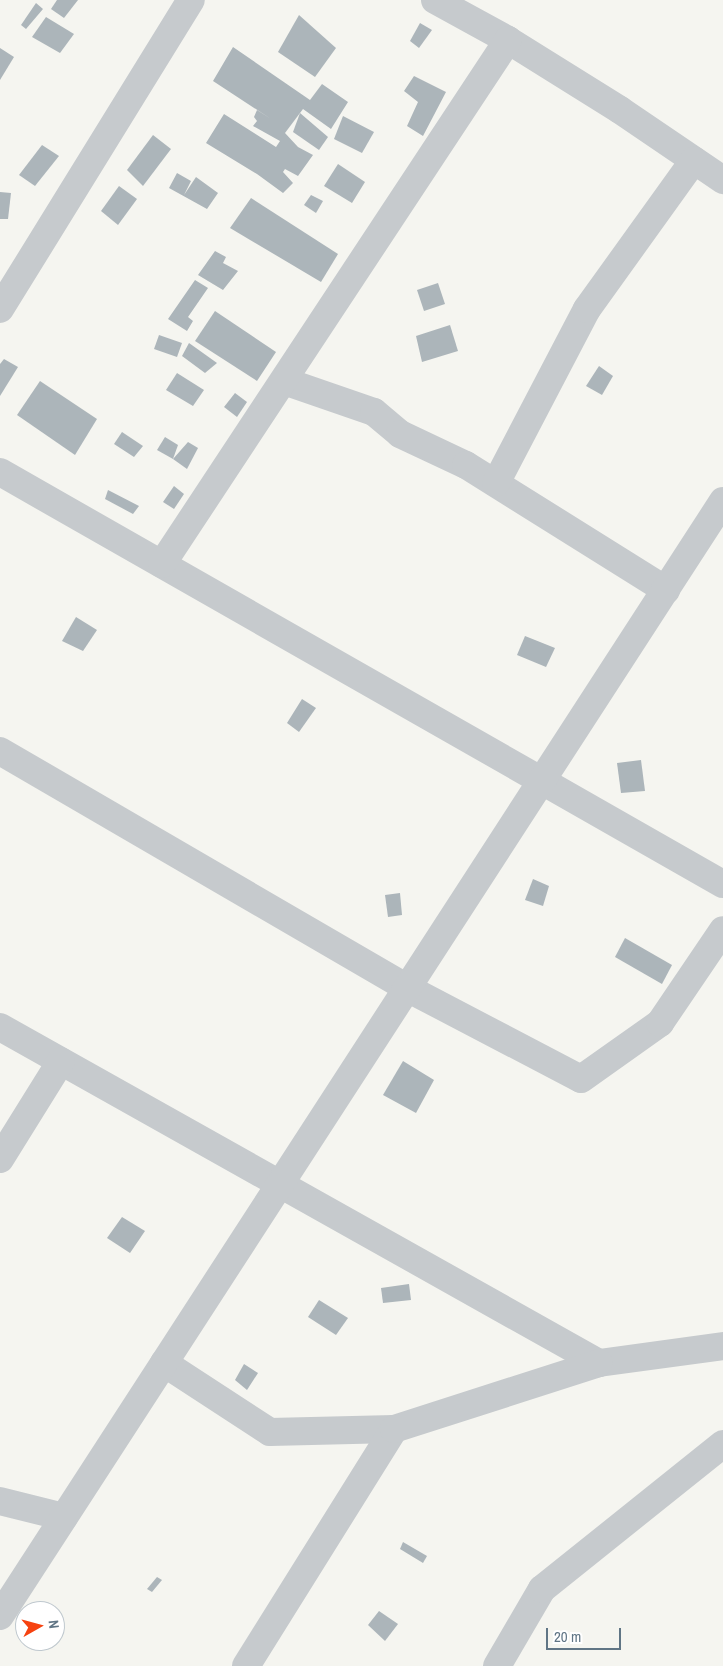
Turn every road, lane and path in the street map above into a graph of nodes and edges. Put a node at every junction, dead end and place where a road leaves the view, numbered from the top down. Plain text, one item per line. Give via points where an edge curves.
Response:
1 (191, 0) edge
2 (435, 0) edge
3 (508, 40) junction
4 (694, 160) junction
5 (723, 180) edge
6 (0, 309) edge
7 (284, 381) junction
8 (0, 472) edge
9 (496, 483) junction
10 (723, 501) edge
11 (162, 564) junction
12 (666, 590) junction
13 (0, 751) edge
14 (542, 781) junction
15 (723, 884) edge
16 (723, 930) edge
17 (407, 988) junction
18 (0, 1026) edge
19 (61, 1061) junction
20 (0, 1159) edge
21 (280, 1184) junction
22 (723, 1346) edge
23 (164, 1363) junction
24 (599, 1363) junction
25 (394, 1429) junction
26 (723, 1444) edge
27 (0, 1501) edge
28 (64, 1517) junction
29 (0, 1616) edge
30 (246, 1666) edge
31 (497, 1666) edge

1 - 6 street
2 - 3 street
3 - 4 street
3 - 7 street
4 - 5 street
4 - 9 street via 587,309
7 - 9 street via 374,412 400,434
7 - 11 street
8 - 11 street
9 - 12 street
10 - 12 street
11 - 14 street
12 - 14 street
13 - 17 street
14 - 15 street
14 - 17 street
16 - 17 street via 660,1023 581,1079
17 - 21 street
18 - 19 street
19 - 20 street
19 - 21 street
21 - 23 street
21 - 24 street
22 - 24 street
23 - 25 street via 270,1432
23 - 28 street
24 - 25 street
25 - 30 street
26 - 31 street via 542,1589
27 - 28 street
28 - 29 street

